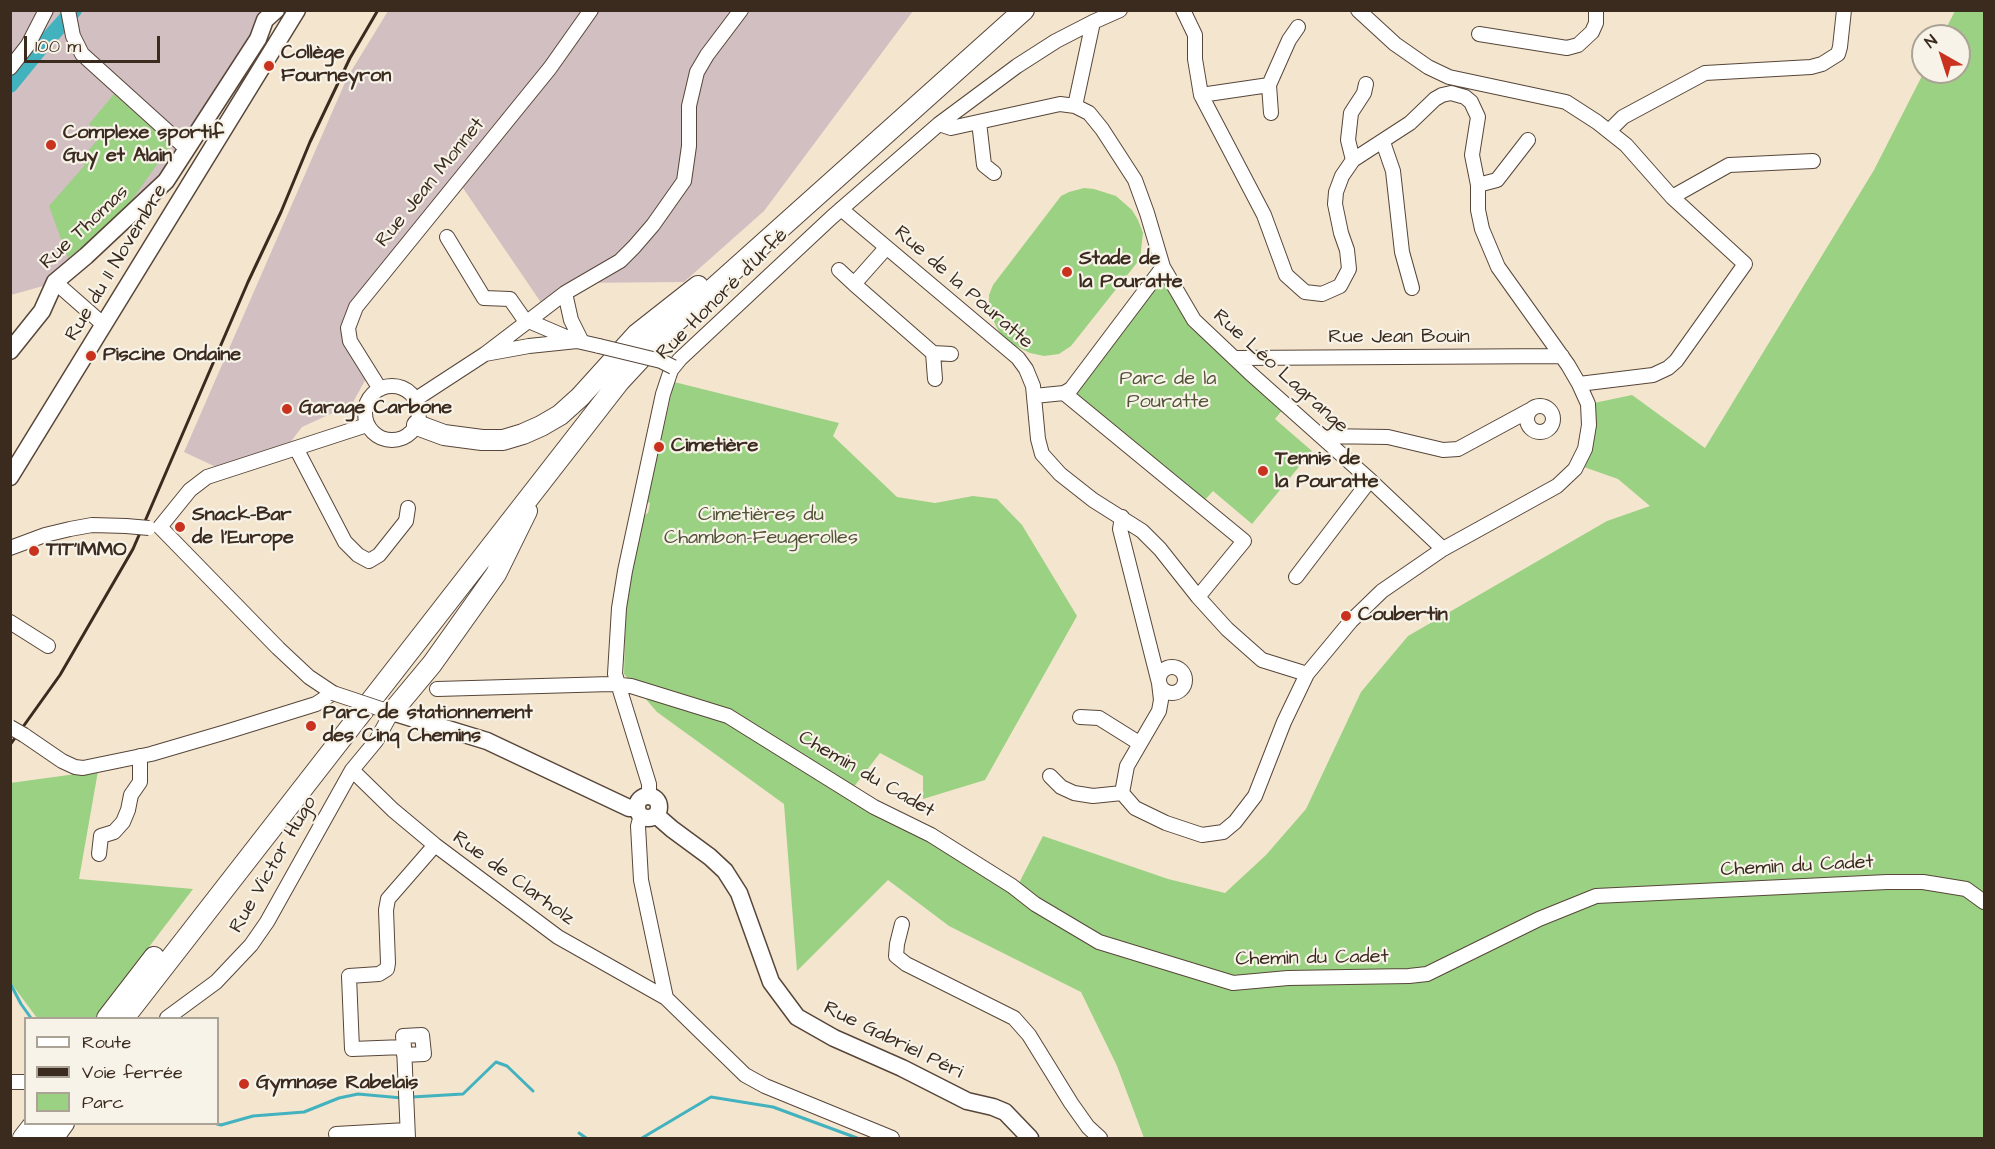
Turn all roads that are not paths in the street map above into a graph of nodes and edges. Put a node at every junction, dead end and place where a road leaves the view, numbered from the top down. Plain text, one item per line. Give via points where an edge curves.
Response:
1 (46, 10) edge
2 (297, 10) edge
3 (591, 10) edge
4 (741, 10) edge
5 (1024, 10) edge
6 (1120, 10) edge
7 (1183, 10) edge
8 (1358, 10) edge
9 (1596, 10) edge
10 (1844, 10) edge
11 (1004, 12) edge
12 (273, 13) edge
13 (69, 17) edge
14 (1093, 22) junction
15 (1298, 27) dead end
16 (285, 31) junction
17 (1479, 34) dead end
18 (10, 68) edge
19 (1366, 84) dead end
20 (1269, 85) junction
21 (1201, 96) junction
22 (1076, 106) junction
23 (1270, 113) dead end
24 (979, 122) junction
25 (939, 124) junction
26 (1609, 131) junction
27 (1528, 140) dead end
28 (1383, 142) junction
29 (187, 149) junction
30 (1353, 160) junction
31 (1814, 161) dead end
32 (984, 171) dead end
33 (1478, 185) junction
34 (1672, 197) junction
35 (841, 209) junction
36 (447, 237) dead end
37 (886, 248) junction
38 (1163, 267) junction
39 (838, 270) dead end
40 (55, 282) junction
41 (854, 284) junction
42 (698, 286) junction
43 (1412, 288) dead end
44 (565, 293) junction
45 (530, 322) junction
46 (104, 325) junction
47 (580, 342) junction
48 (10, 351) edge
49 (933, 353) junction
50 (485, 354) junction
51 (951, 354) dead end
52 (1562, 356) junction
53 (1236, 358) junction
54 (673, 367) junction
55 (935, 379) dead end
56 (1580, 384) junction
57 (380, 389) junction
58 (1064, 393) junction
59 (1034, 396) junction
60 (416, 399) junction
61 (1530, 410) dead end
62 (368, 425) junction
63 (417, 425) junction
64 (1321, 436) junction
65 (296, 448) junction
66 (546, 474) junction
67 (10, 477) edge
68 (1370, 480) junction
69 (408, 508) dead end
70 (1122, 518) junction
71 (155, 527) junction
72 (10, 548) edge
73 (1443, 549) junction
74 (1296, 577) dead end
75 (1198, 597) junction
76 (10, 622) edge
77 (48, 646) dead end
78 (1307, 674) junction
79 (618, 686) junction
80 (436, 689) dead end
81 (333, 693) junction
82 (386, 710) junction
83 (1080, 717) dead end
84 (10, 727) edge
85 (1139, 743) junction
86 (140, 756) junction
87 (352, 770) junction
88 (1050, 776) dead end
89 (1122, 793) junction
90 (649, 795) joint
91 (645, 813) junction
92 (435, 845) junction
93 (99, 854) dead end
94 (1984, 903) edge
95 (902, 924) dead end
96 (666, 998) junction
97 (108, 1017) edge
98 (125, 1017) edge
99 (168, 1017) edge
100 (858, 1124) junction
101 (33, 1125) edge
102 (49, 1125) edge
103 (66, 1125) edge
104 (336, 1134) dead end
105 (407, 1134) edge
106 (23, 1138) edge
107 (39, 1138) edge
108 (57, 1138) edge
109 (880, 1138) edge
110 (892, 1138) edge
111 (1030, 1138) edge
112 (1100, 1138) edge

1 - 18 street via 28,45
2 - 16 main road, Rue du 11 Novembre
3 - 57 street, Rue Jean Monnet via 550,68 356,307 348,328 350,341
4 - 44 street via 697,72 689,106 684,181 620,261
5 - 66 highway via 670,327 619,382
6 - 14 street, Rue Honoré d'Urfé
7 - 21 street via 1195,35
8 - 26 street via 1428,67 1449,76 1566,102
9 - 17 street via 1596,23 1586,40 1567,48
10 - 26 street via 1838,54 1822,64 1705,73 1623,117
11 - 42 highway
12 - 16 main road, Rue Thomas via 282,21
12 - 29 main road, Rue Thomas via 265,20 258,39
13 - 29 street via 82,54
14 - 22 street
14 - 25 street, Rue Honoré d'Urfé via 1017,66
15 - 20 street
16 - 46 main road, Rue du 11 Novembre
19 - 30 street via 1350,113 1348,140
20 - 21 street
20 - 23 street
21 - 30 street via 1264,215 1286,275 1305,292 1322,294 1340,286 1349,269 1335,204 1342,176
22 - 24 street via 1041,106
22 - 38 street, Rue Léo Lagrange via 1089,113 1102,129 1135,180
24 - 25 street via 951,128
24 - 32 street
25 - 35 street, Rue Honoré d'Urfé
26 - 34 street
27 - 33 street via 1497,180
28 - 30 street
28 - 33 street via 1442,95 1465,97 1478,117 1472,156
28 - 43 street via 1393,171 1402,252
29 - 40 main road, Rue Thomas via 166,181
31 - 34 street via 1729,165
33 - 52 street via 1480,220 1492,255
34 - 56 street via 1745,264 1668,368 1653,375
35 - 37 street, Rue de la Pouratte
35 - 54 street, Rue Honoré d'Urfé
36 - 45 street via 484,298 510,299
37 - 41 street
37 - 59 street, Rue de la Pouratte via 1018,358 1030,377
38 - 53 street, Rue Léo Lagrange via 1194,320
38 - 58 street via 1071,389
39 - 41 street
40 - 46 street
40 - 48 main road, Rue Thomas via 42,311
41 - 49 street
42 - 63 highway via 637,334 580,398 541,426 503,440 482,440 444,435
42 - 97 highway via 656,325 593,395
44 - 45 street
44 - 47 street
45 - 47 street
45 - 50 street
46 - 67 main road, Rue du 11 Novembre
47 - 50 street
47 - 54 street, bridge
49 - 51 street
49 - 55 street
50 - 60 street
52 - 53 street, Rue Jean Bouin
52 - 56 street
53 - 64 street, Rue Léo Lagrange
54 - 79 street, Rue Honoré d'Urfé via 663,394 625,572 619,608 615,674
56 - 73 street via 1588,404 1589,425 1585,449 1575,469 1557,486
57 - 60 street via 404,388
57 - 62 street via 366,405
58 - 59 street
58 - 75 street via 1244,541
59 - 70 street, Rue de la Pouratte via 1042,453 1070,483
60 - 63 street via 420,417
61 - 64 street via 1458,449 1443,450 1388,436
62 - 63 street via 380,438 397,441
62 - 65 street
64 - 68 street, Rue Léo Lagrange
65 - 69 street via 345,542 369,561 379,555 406,521
65 - 71 street via 207,477
66 - 82 highway via 496,574 439,654
66 - 98 highway
68 - 73 street, Rue Léo Lagrange
68 - 74 street
70 - 75 street, Rue de la Pouratte via 1160,549
70 - 85 street via 1120,529 1161,700 1159,711
71 - 72 street, bridge via 92,525 45,535
71 - 81 street via 309,677
73 - 78 street via 1364,606
75 - 78 street, Rue de la Pouratte via 1262,660
76 - 77 street
78 - 89 street via 1256,796 1223,832 1202,835 1166,823 1135,808
79 - 80 street, Chemin du Cadet
79 - 90 street, Rue Honoré d'Urfé via 649,784
79 - 94 street, Chemin du Cadet via 631,686 728,716 874,807 931,835 1099,942 1233,983 1427,974 1539,919 1596,896 1923,882 1966,889
81 - 82 street, bridge
81 - 86 street via 316,704
82 - 87 street, Rue Victor Hugo via 376,741
82 - 91 main road, Rue Gabriel Péri via 487,741
83 - 85 street via 1099,718
84 - 86 street, bridge via 75,767
85 - 89 street via 1127,766
86 - 93 street via 140,782 131,795 123,822 114,832 101,836
87 - 92 street, Rue de Clarholz
87 - 99 street, Rue Victor Hugo via 251,945 216,982
88 - 89 street via 1061,788 1074,793
90 - 91 main road via 640,799
91 - 96 street via 638,826 641,880
91 - 111 main road, Rue Gabriel Péri via 725,871 739,893 771,982 797,1017 967,1101 1005,1112
92 - 96 street, Rue de Clarholz via 558,937
92 - 105 street via 388,899 387,969 380,974 349,976 352,1049 404,1051
95 - 112 street via 896,956 1014,1018 1088,1127
96 - 100 street, Rue de Clarholz via 745,1075
100 - 109 street
100 - 110 street
101 - 106 highway
102 - 107 highway
103 - 108 street
104 - 105 street

